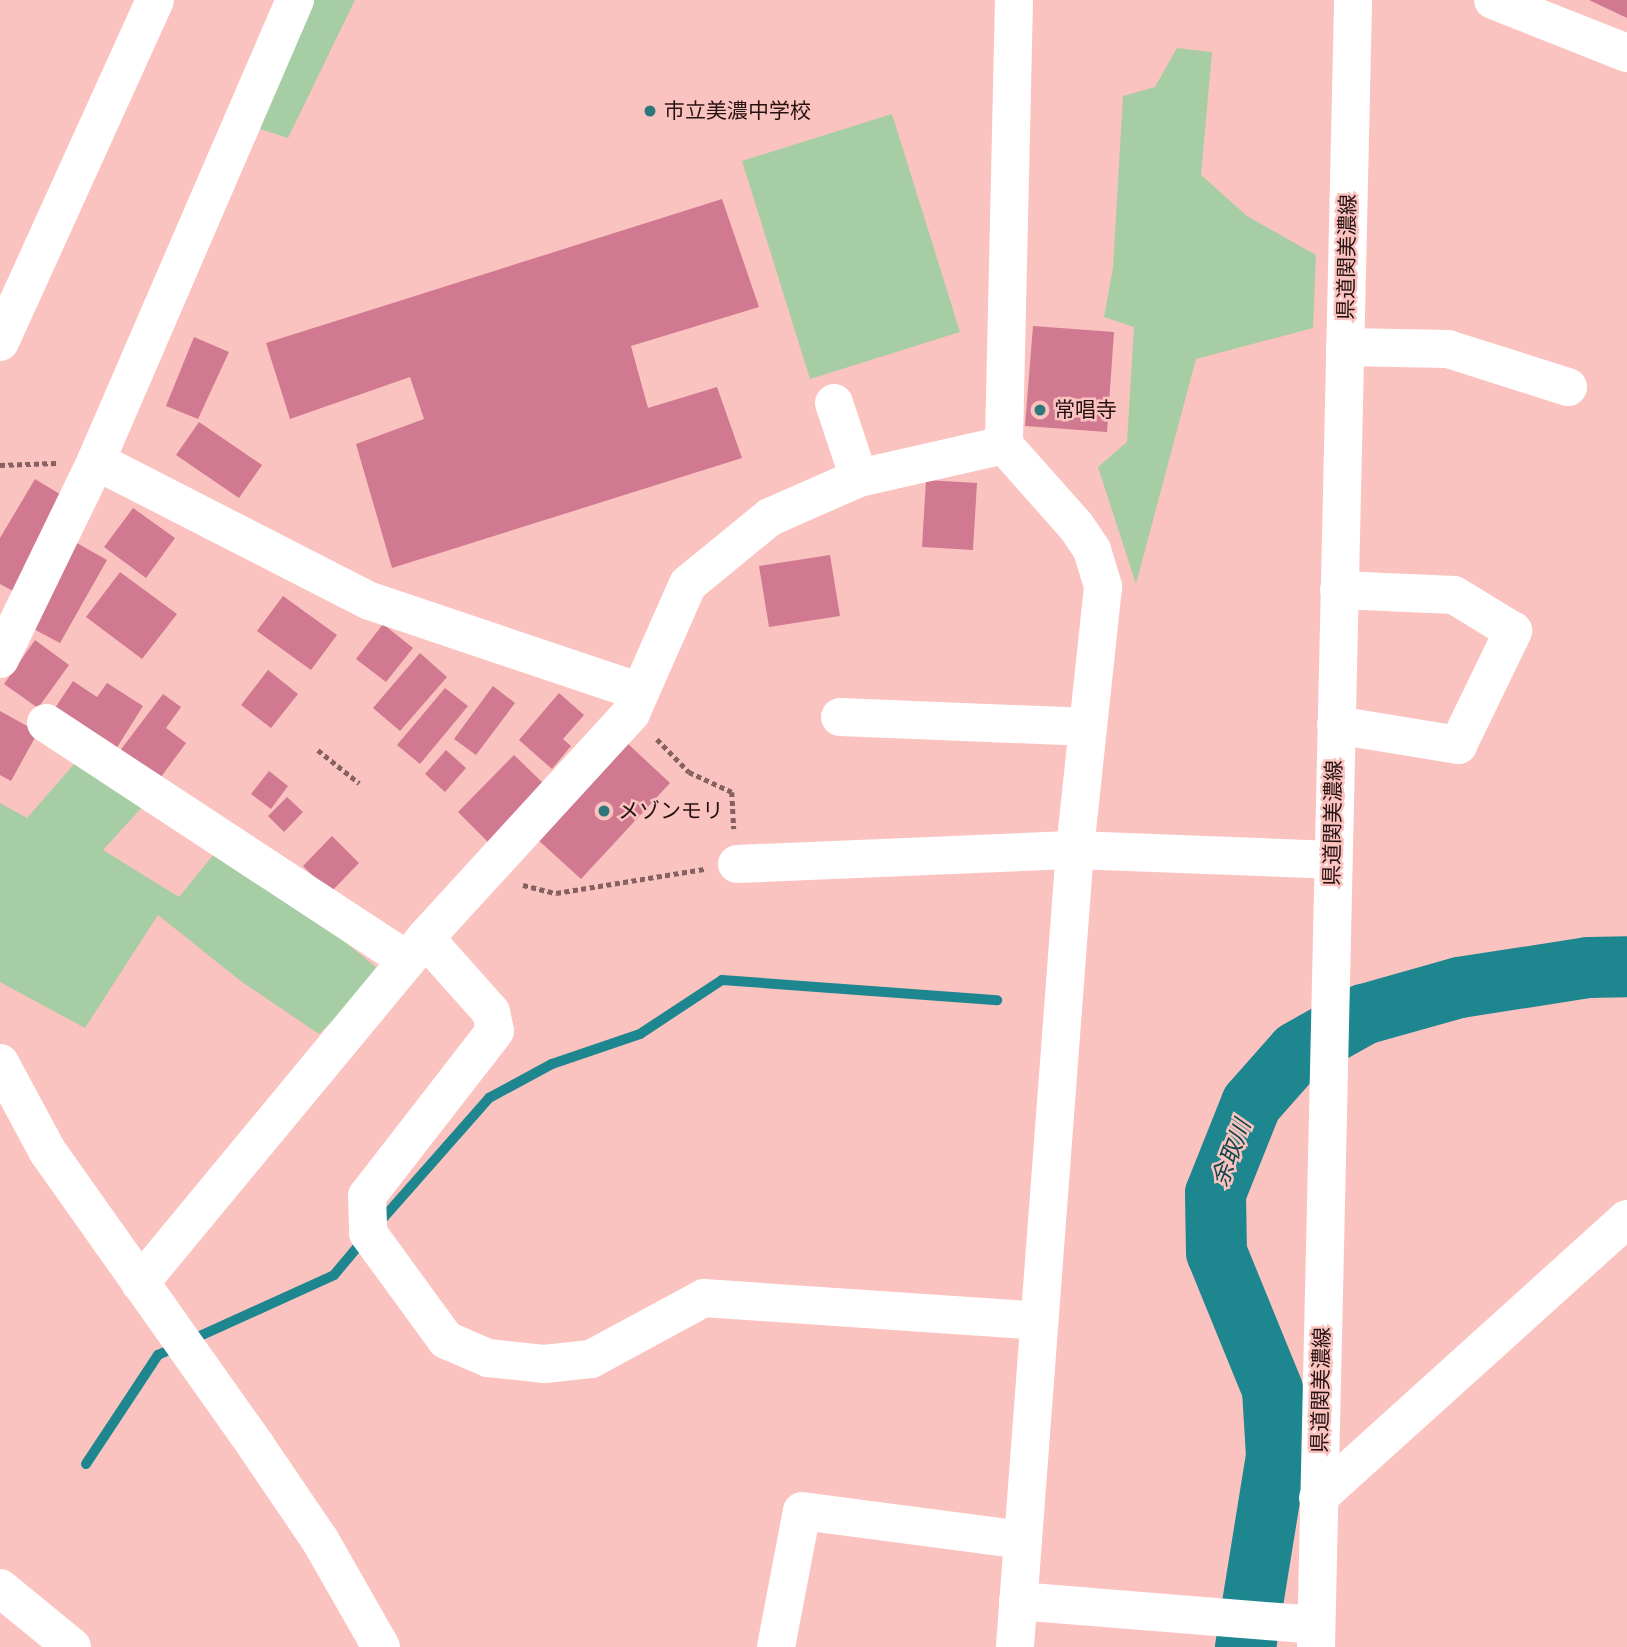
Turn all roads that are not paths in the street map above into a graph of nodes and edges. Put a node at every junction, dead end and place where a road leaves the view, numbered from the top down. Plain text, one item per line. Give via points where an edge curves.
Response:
1 (155, 0) edge
2 (295, 0) edge
3 (1014, 0) edge
4 (1353, 0) edge
5 (1493, 0) edge
6 (1627, 53) edge
7 (0, 342) edge
8 (1345, 347) junction
9 (1568, 387) dead end
10 (834, 403) dead end
11 (1004, 445) junction
12 (96, 461) junction
13 (859, 478) junction
14 (1339, 590) junction
15 (0, 659) edge
16 (627, 695) junction
17 (840, 716) dead end
18 (46, 723) dead end
19 (1336, 726) junction
20 (1088, 727) junction
21 (1075, 850) junction
22 (1332, 860) junction
23 (737, 864) road end
24 (416, 949) junction
25 (0, 1063) edge
26 (1627, 1219) edge
27 (140, 1283) junction
28 (1038, 1321) junction
29 (1318, 1498) junction
30 (1023, 1540) junction
31 (0, 1588) edge
32 (1018, 1601) junction
33 (1315, 1632) edge
34 (54, 1642) edge
35 (381, 1647) edge
36 (776, 1647) edge
37 (1015, 1647) edge

1 - 7 street
2 - 12 street
3 - 11 street
4 - 8 street, 県道関美濃線
5 - 6 street
8 - 9 street via 1448,349
8 - 14 street, 県道関美濃線
10 - 13 street
11 - 13 street
11 - 20 street via 1092,550 1103,587
12 - 15 street
12 - 16 street via 370,601
13 - 16 street via 769,517 688,584
14 - 19 street, 県道関美濃線
14 - 19 street via 1454,595 1513,631 1458,745
16 - 24 street
17 - 20 street
18 - 24 street
19 - 22 street, 県道関美濃線
20 - 21 street
21 - 22 street
21 - 23 street
21 - 28 street
22 - 29 street, 県道関美濃線
24 - 27 street
24 - 28 street via 491,1012 495,1031 367,1196 376,1243 446,1340 488,1358 544,1364 591,1359 704,1298
25 - 27 street via 48,1152
26 - 29 street
27 - 35 street via 320,1540
28 - 30 street
29 - 33 street, 県道関美濃線
30 - 32 street
30 - 36 street via 802,1511
31 - 34 street
32 - 33 street via 1238,1619
32 - 37 street

